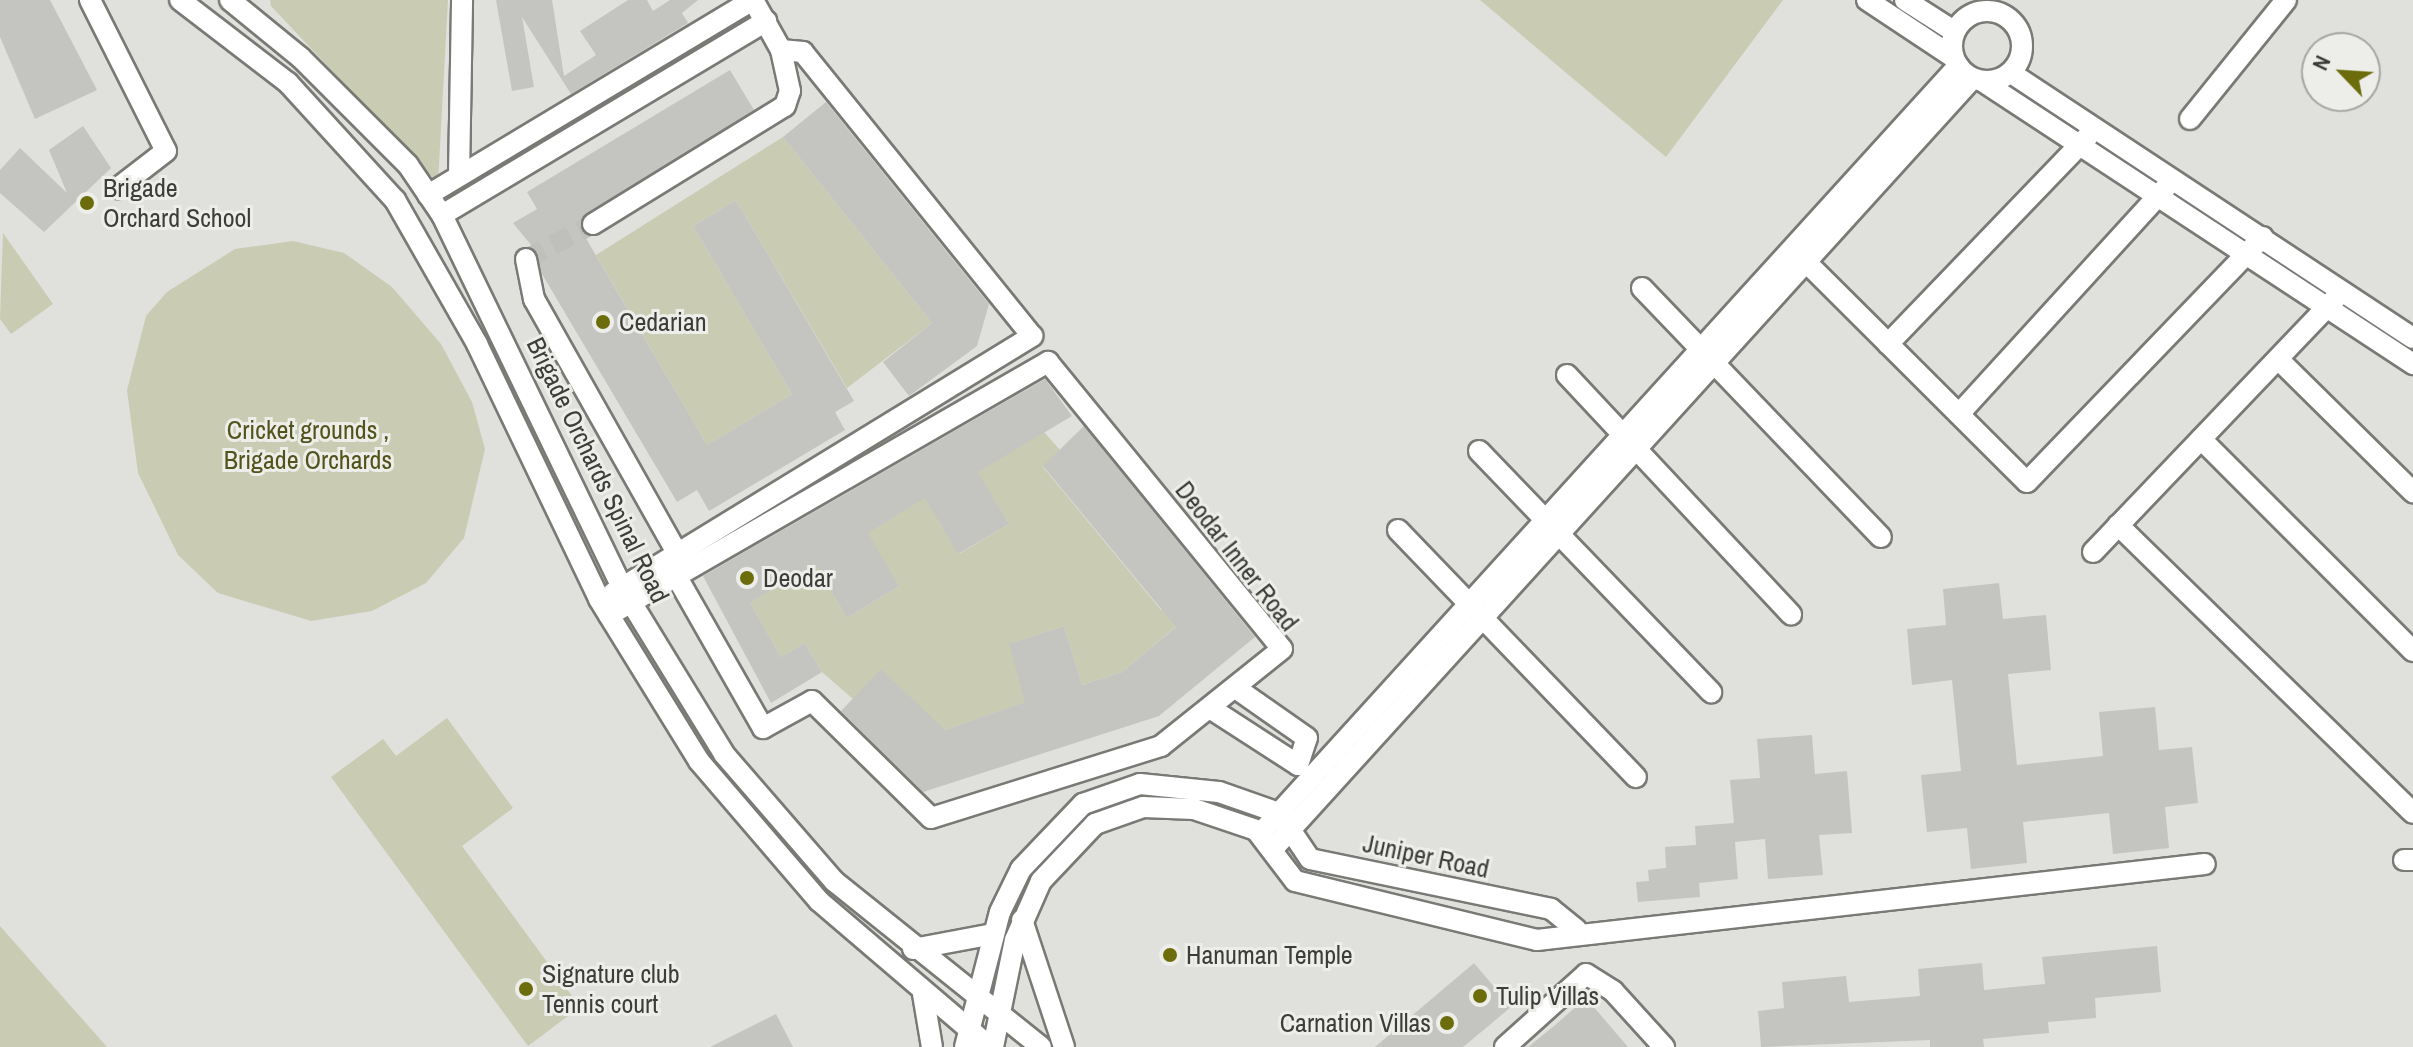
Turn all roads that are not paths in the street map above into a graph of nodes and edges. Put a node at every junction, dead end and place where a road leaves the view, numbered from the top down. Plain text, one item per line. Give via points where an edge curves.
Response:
1 (90, 0) edge
2 (180, 0) edge
3 (230, 0) edge
4 (462, 0) edge
5 (753, 0) edge
6 (1867, 0) edge
7 (1905, 0) edge
8 (2286, 0) edge
9 (766, 21) junction
10 (1955, 32) junction
11 (781, 50) junction
12 (1966, 71) junction
13 (2011, 73) junction
14 (335, 91) junction
15 (315, 112) junction
16 (2190, 119) dead end
17 (2096, 128) junction
18 (2079, 145) junction
19 (459, 176) junction
20 (2174, 179) junction
21 (118, 188) dead end
22 (428, 195) junction
23 (2158, 196) junction
24 (442, 215) junction
25 (593, 224) tunnel mouth
26 (2263, 237) junction
27 (2246, 254) junction
28 (1799, 255) junction
29 (526, 259) dead end
30 (1642, 288) dead end
31 (2344, 289) junction
32 (2327, 308) junction
33 (2413, 338) edge
34 (1888, 344) junction
35 (1707, 356) junction
36 (2278, 359) junction
37 (2413, 364) edge
38 (1567, 375) dead end
39 (1959, 414) junction
40 (2201, 439) junction
41 (1630, 442) junction
42 (1479, 451) dead end
43 (2413, 492) edge
44 (2118, 525) junction
45 (1552, 527) junction
46 (1398, 530) dead end
47 (1881, 537) dead end
48 (2093, 552) dead end
49 (678, 555) junction
50 (677, 577) junction
51 (627, 596) junction
52 (604, 607) junction
53 (1476, 611) junction
54 (1791, 614) dead end
55 (2413, 651) edge
56 (1237, 689) junction
57 (1711, 692) dead end
58 (1213, 710) junction
59 (1636, 777) dead end
60 (2413, 813) edge
61 (1285, 822) junction
62 (1266, 842) junction
63 (2205, 864) dead end
64 (1022, 920) junction
65 (1577, 930) junction
66 (993, 934) junction
67 (913, 949) junction
68 (923, 994) junction
69 (982, 1004) junction
70 (1004, 1019) junction
71 (968, 1040) edge
72 (932, 1047) edge
73 (992, 1047) edge
74 (1041, 1047) edge
75 (1064, 1047) edge
76 (1505, 1047) edge
77 (1664, 1047) edge

1 - 21 street via 166,151
2 - 15 street, Brigade Orchards Spinal Road
3 - 14 street, Brigade Orchards Spinal Road
4 - 19 street
5 - 9 street
5 - 19 street
6 - 12 street
7 - 10 street
8 - 16 street
9 - 11 street
9 - 24 street
10 - 12 street
10 - 13 street via 1980,12 2008,17 2023,44
11 - 25 street via 790,91 785,106
11 - 49 street via 803,52 1032,336
12 - 13 street
12 - 18 street
12 - 28 street
13 - 17 street
14 - 15 street
14 - 22 street, Brigade Orchards Spinal Road
15 - 52 street, Brigade Orchards Spinal Road via 402,213 477,344
17 - 18 street
17 - 20 street
18 - 23 street
18 - 34 street
19 - 22 street
20 - 23 street
20 - 26 street
22 - 24 street, Brigade Orchards Spinal Road
23 - 27 street
23 - 39 street
24 - 51 street, Brigade Orchards Spinal Road
26 - 27 street
26 - 31 street
27 - 32 street
27 - 39 street via 2027,482
28 - 34 street
28 - 35 street
29 - 49 street via 534,299
30 - 35 street
31 - 32 street
31 - 33 street
32 - 36 street
32 - 37 street
34 - 39 street
35 - 41 street
35 - 47 street
36 - 40 street
36 - 43 street
38 - 41 street
40 - 44 street
40 - 55 street
41 - 45 street
41 - 54 street
42 - 45 street
44 - 48 street
44 - 60 street
45 - 53 street
45 - 57 street
46 - 53 street
49 - 51 street
50 - 51 street
50 - 56 street, Deodar Inner Road via 1048,362 1282,649
50 - 58 street, Deodar Inner Road via 763,728 812,701 931,818 1161,746
51 - 52 street
51 - 67 street, Brigade Orchards Spinal Road via 724,754 834,881
52 - 68 street, Brigade Orchards Spinal Road via 699,761 819,901
53 - 59 street
53 - 61 street
56 - 58 street, Deodar Inner Road
56 - 58 street via 1307,738 1298,765
61 - 62 street
61 - 65 street, Juniper Road via 1310,859 1551,909
61 - 66 street via 1180,783 1101,795 1034,851
62 - 64 street via 1178,806 1110,816 1066,849
62 - 65 street via 1295,881 1537,940
63 - 65 street
64 - 70 street
64 - 75 street
66 - 67 street
66 - 69 street
67 - 69 street, Brigade Orchards Spinal Road
68 - 71 street, Brigade Orchards Spinal Road
68 - 72 street
69 - 70 street, Brigade Orchards Spinal Road
69 - 71 street
70 - 73 street
70 - 74 street, Brigade Orchards Spinal Road
71 - 73 street, Brigade Orchards Spinal Road
76 - 77 street via 1586,974 1613,991

